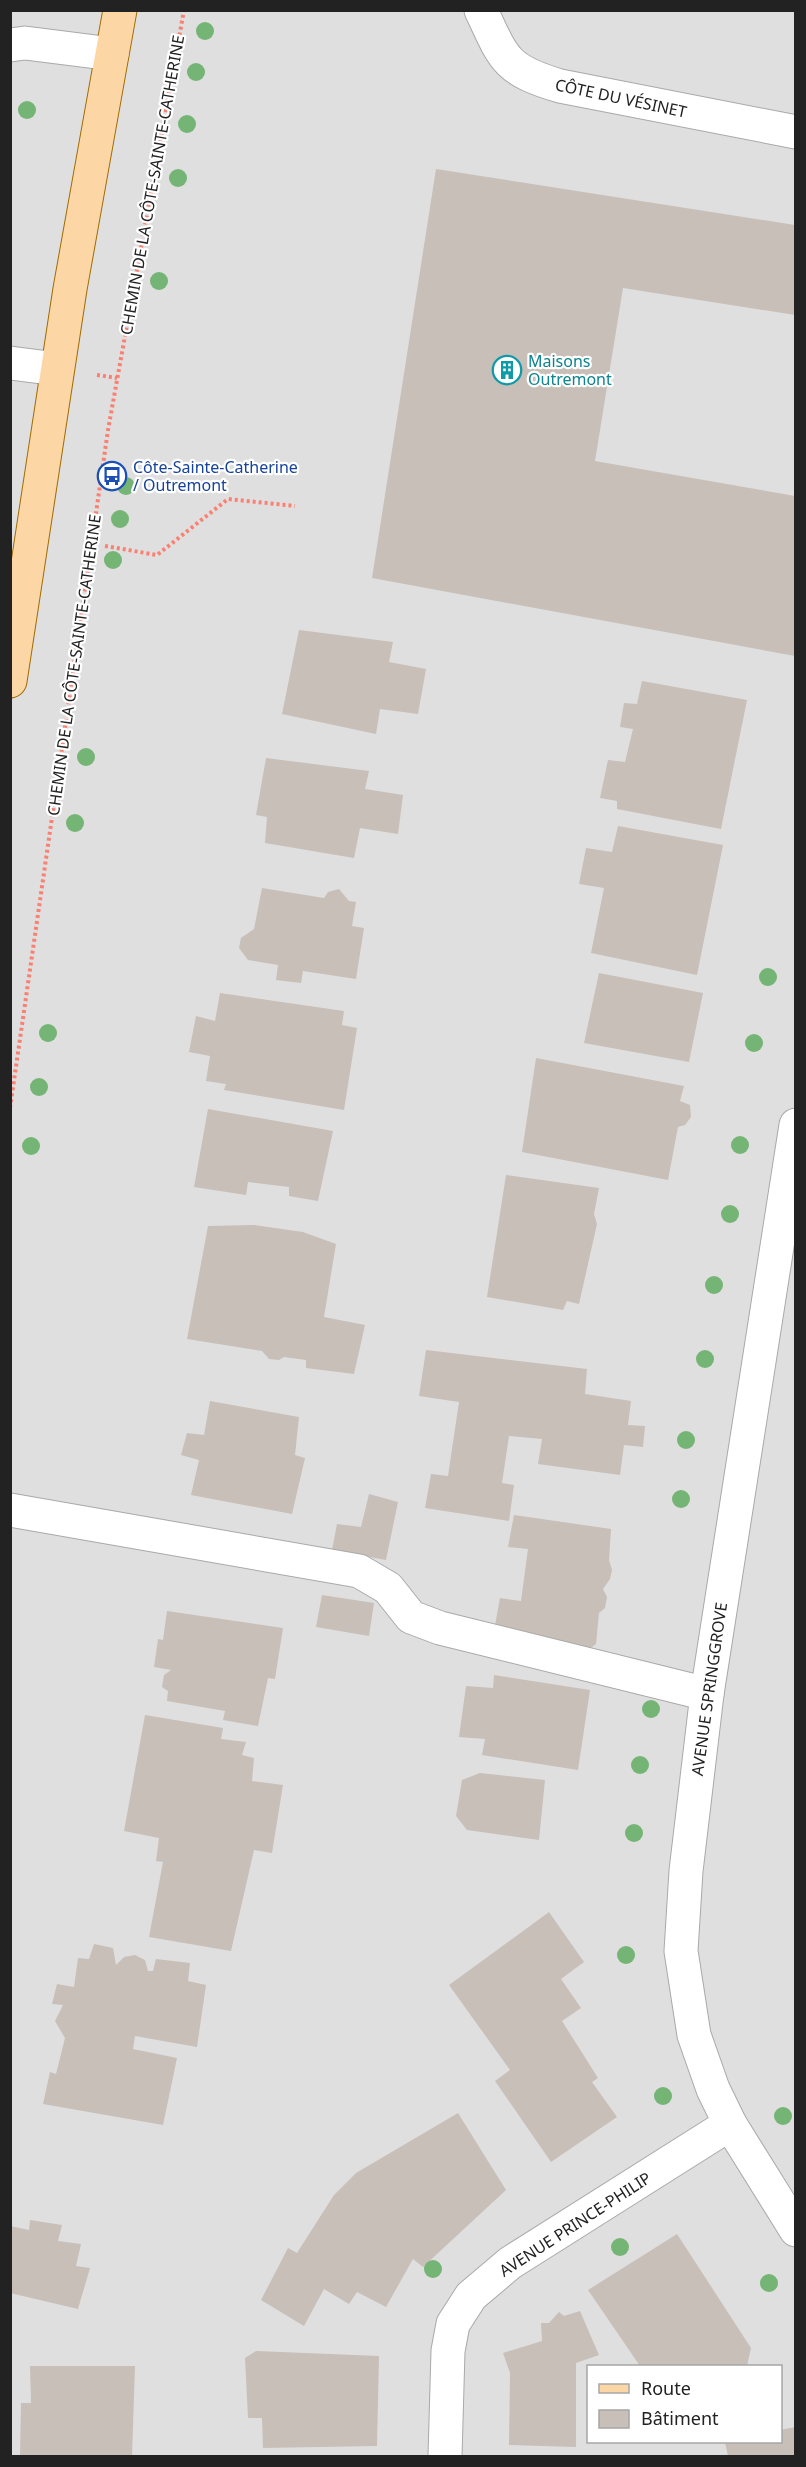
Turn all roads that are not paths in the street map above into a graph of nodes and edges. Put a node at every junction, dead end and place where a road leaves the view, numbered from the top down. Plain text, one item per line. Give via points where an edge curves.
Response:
1 (120, 10) edge
2 (481, 10) edge
3 (10, 45) edge
4 (112, 54) junction
5 (795, 132) edge
6 (10, 363) edge
7 (57, 369) junction
8 (10, 681) edge
9 (795, 1125) edge
10 (10, 1510) edge
11 (707, 1694) junction
12 (730, 2124) junction
13 (795, 2230) edge
14 (445, 2457) edge

1 - 4 main road
2 - 5 street, CÔTE DU VÉSINET via 496,44 512,66 534,78
3 - 4 street via 25,43
4 - 7 main road
6 - 7 street
7 - 8 main road
9 - 11 street, AVENUE SPRINGGROVE
10 - 11 street via 359,1571 388,1588 411,1617 440,1628
11 - 12 street, AVENUE SPRINGGROVE via 681,1951 694,2035
12 - 13 street, AVENUE SPRINGGROVE
12 - 14 street, AVENUE PRINCE-PHILIP via 510,2263 471,2296 453,2324 448,2351

